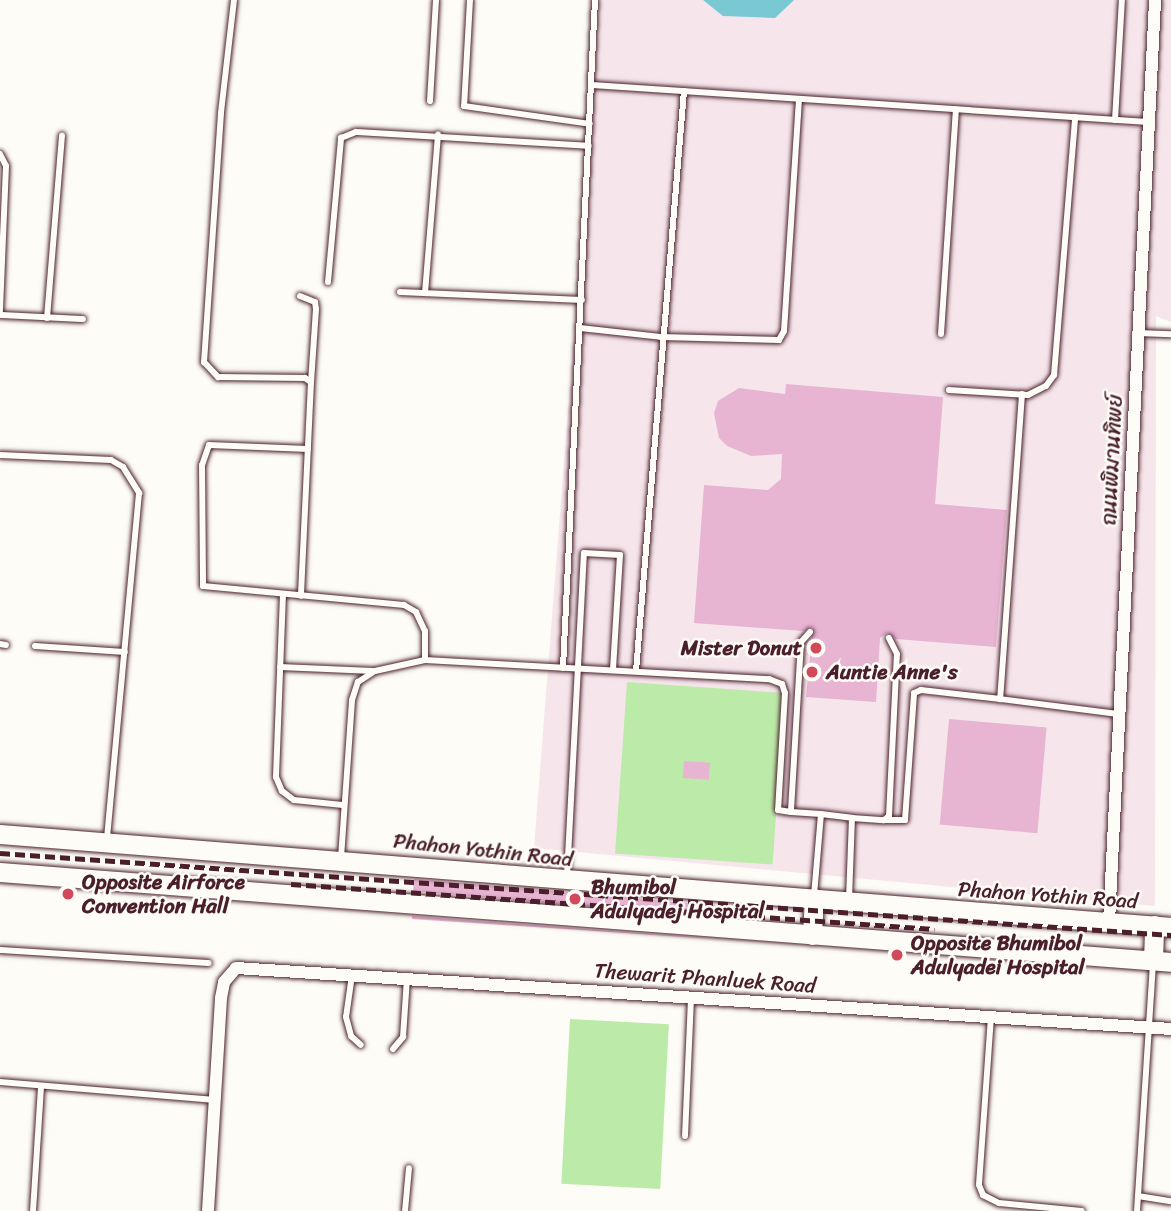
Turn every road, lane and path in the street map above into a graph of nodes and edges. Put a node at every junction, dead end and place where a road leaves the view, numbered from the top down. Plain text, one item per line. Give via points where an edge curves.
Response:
1 (234, 0) edge
2 (436, 0) edge
3 (470, 0) edge
4 (595, 0) edge
5 (1122, 0) edge
6 (1155, 0) edge
7 (592, 85) junction
8 (684, 92) junction
9 (799, 99) junction
10 (430, 102) dead end
11 (956, 109) junction
12 (1075, 117) junction
13 (1115, 120) junction
14 (1148, 122) junction
15 (590, 124) junction
16 (438, 135) junction
17 (62, 136) dead end
18 (589, 146) junction
19 (0, 154) edge
20 (328, 282) dead end
21 (400, 292) dead end
22 (425, 293) junction
23 (300, 296) dead end
24 (582, 300) junction
25 (0, 314) edge
26 (47, 318) junction
27 (83, 320) dead end
28 (580, 328) junction
29 (1138, 333) junction
30 (941, 334) dead end
31 (1171, 334) edge
32 (661, 337) junction
33 (311, 383) junction
34 (949, 390) dead end
35 (1022, 394) junction
36 (308, 449) junction
37 (0, 455) edge
38 (283, 594) junction
39 (301, 596) junction
40 (810, 632) dead end
41 (889, 639) dead end
42 (36, 646) dead end
43 (125, 652) junction
44 (425, 660) junction
45 (281, 667) junction
46 (563, 668) junction
47 (576, 668) junction
48 (613, 670) junction
49 (375, 671) junction
50 (636, 671) junction
51 (1000, 699) junction
52 (1119, 714) junction
53 (343, 805) junction
54 (791, 812) junction
55 (821, 814) junction
56 (852, 818) junction
57 (884, 820) junction
58 (0, 834) edge
59 (106, 841) junction
60 (341, 858) junction
61 (0, 872) edge
62 (566, 882) junction
63 (814, 900) junction
64 (849, 903) junction
65 (1109, 922) junction
66 (1163, 926) edge
67 (812, 935) junction
68 (0, 950) edge
69 (1162, 961) edge
70 (209, 963) dead end
71 (352, 975) junction
72 (407, 979) junction
73 (691, 996) junction
74 (991, 1017) junction
75 (1149, 1028) junction
76 (1171, 1029) edge
77 (361, 1045) dead end
78 (393, 1049) dead end
79 (0, 1082) edge
80 (41, 1086) junction
81 (215, 1100) junction
82 (685, 1136) dead end
83 (409, 1168) dead end
84 (1138, 1196) junction
85 (1171, 1201) edge
86 (33, 1211) edge
87 (208, 1211) edge
88 (405, 1211) edge
89 (1082, 1211) edge
90 (1137, 1211) edge

1 - 33 lane via 221,113 205,362 218,377 305,378
2 - 10 lane
3 - 15 lane via 464,106
4 - 7 lane
5 - 13 lane
6 - 14 street, ถนนพิมานทิพย์
7 - 8 lane
7 - 15 lane
8 - 9 lane
8 - 32 lane
9 - 11 lane
9 - 32 lane via 784,331 779,340
11 - 12 lane
11 - 30 lane
12 - 13 lane
12 - 35 lane via 1054,375 1046,386
13 - 14 lane
14 - 29 street, ถนนพิมานทิพย์
15 - 18 lane
16 - 18 lane
16 - 20 lane via 356,132 341,138
16 - 22 lane
17 - 26 lane
18 - 24 lane
19 - 25 lane via 6,166
21 - 22 lane
22 - 24 lane
23 - 33 lane via 315,302 316,309
24 - 28 lane
25 - 26 lane
26 - 27 lane
28 - 32 lane
28 - 46 lane
29 - 31 lane
29 - 52 street, ถนนพิมานทิพย์
32 - 50 lane
33 - 36 lane
34 - 35 lane
35 - 51 lane
36 - 38 lane via 209,445 202,465 203,586
36 - 39 lane
37 - 43 lane via 111,460 135,481 140,510
38 - 39 lane
38 - 45 lane
39 - 44 lane via 404,605 416,612 425,631
40 - 54 lane via 801,642
41 - 57 lane via 897,654 889,816
42 - 43 lane
43 - 59 lane
44 - 46 lane
44 - 49 lane
45 - 49 lane
45 - 53 lane via 276,777 282,791 294,800
46 - 47 lane
47 - 48 lane
47 - 48 lane via 584,553 620,555
47 - 62 lane
48 - 50 lane
49 - 53 lane via 358,682 352,700
50 - 54 lane via 769,679 782,684 778,810
51 - 52 lane
51 - 57 lane via 914,693 905,820
52 - 65 street, ถนนพิมานทิพย์
53 - 60 lane
54 - 55 lane
55 - 56 lane
55 - 63 lane
56 - 57 lane
56 - 64 lane
58 - 59 main road, Phahon Yothin Road
59 - 60 main road, Phahon Yothin Road
60 - 62 main road, Phahon Yothin Road
61 - 67 main road
62 - 63 main road, Phahon Yothin Road
63 - 64 main road, Phahon Yothin Road
63 - 67 main road
64 - 65 main road, Phahon Yothin Road
65 - 66 main road, Phahon Yothin Road
66 - 69 main road
67 - 69 main road
68 - 70 lane
69 - 75 lane
71 - 72 street, Thewarit Phanluek Road
71 - 77 lane via 346,1017 351,1036
71 - 81 street, Thewarit Phanluek Road via 236,968 224,982 221,998
72 - 73 street, Thewarit Phanluek Road
72 - 78 lane via 403,1037
73 - 74 street, Thewarit Phanluek Road
73 - 82 lane
74 - 75 street, Thewarit Phanluek Road
74 - 89 lane via 979,1185 983,1195 999,1203
75 - 76 street, Thewarit Phanluek Road
75 - 84 lane
79 - 80 lane
80 - 81 lane
80 - 86 lane
81 - 87 street
83 - 88 lane
84 - 85 lane
84 - 90 lane

